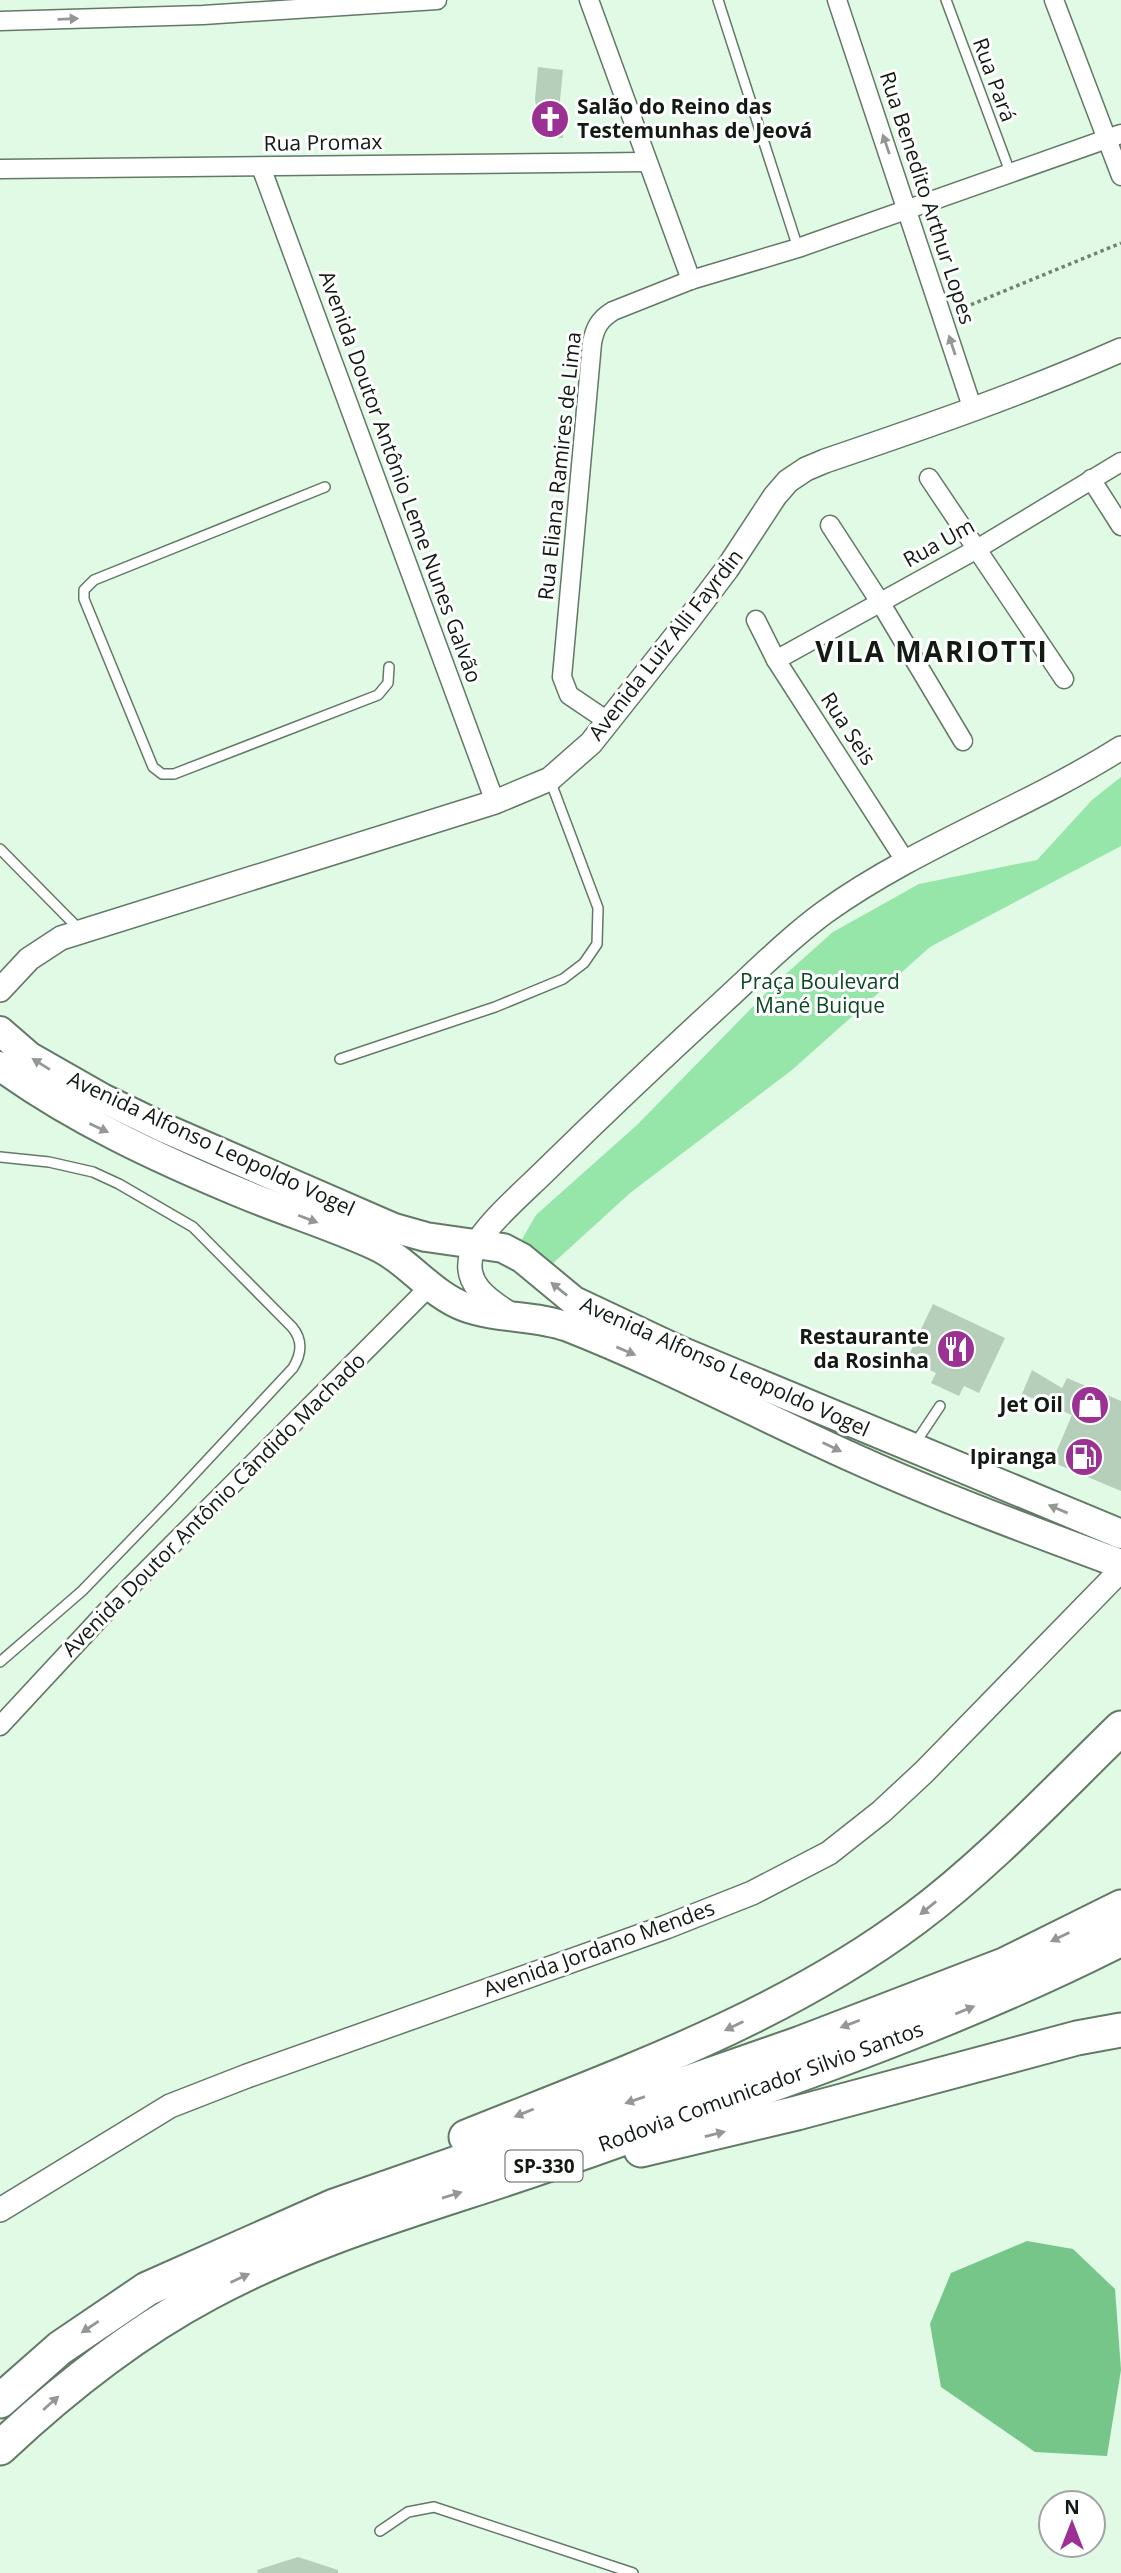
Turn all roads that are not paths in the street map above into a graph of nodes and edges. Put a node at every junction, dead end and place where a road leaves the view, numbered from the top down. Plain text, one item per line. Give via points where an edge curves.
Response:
1 (437, 0) edge
2 (589, 0) edge
3 (718, 0) edge
4 (837, 0) edge
5 (946, 0) edge
6 (1054, 0) edge
7 (0, 21) edge
8 (1114, 137) edge
9 (646, 162) junction
10 (261, 167) junction
11 (0, 169) edge
12 (1010, 172) junction
13 (1121, 176) edge
14 (908, 208) junction
15 (798, 248) junction
16 (691, 280) junction
17 (1121, 350) edge
18 (973, 410) junction
19 (1121, 462) edge
20 (929, 478) dead end
21 (1090, 479) junction
22 (325, 488) dead end
23 (830, 525) dead end
24 (1121, 526) edge
25 (977, 549) junction
26 (880, 602) junction
27 (756, 620) dead end
28 (776, 660) junction
29 (389, 667) dead end
30 (1063, 679) dead end
31 (609, 722) junction
32 (962, 741) dead end
33 (1121, 748) edge
34 (550, 779) junction
35 (495, 802) junction
36 (0, 849) edge
37 (906, 862) junction
38 (82, 931) junction
39 (0, 990) edge
40 (0, 1031) edge
41 (340, 1059) dead end
42 (0, 1066) edge
43 (0, 1157) edge
44 (477, 1243) junction
45 (430, 1286) junction
46 (516, 1317) junction
47 (940, 1406) dead end
48 (912, 1448) junction
49 (1121, 1534) edge
50 (1121, 1564) edge
51 (1121, 1570) edge
52 (0, 1662) edge
53 (0, 1726) edge
54 (1121, 1728) edge
55 (1121, 1760) edge
56 (970, 1874) junction
57 (1121, 1907) edge
58 (1121, 1939) edge
59 (1121, 2015) edge
60 (1121, 2030) edge
61 (1077, 2038) junction
62 (552, 2164) junction
63 (0, 2210) edge
64 (147, 2289) junction
65 (0, 2401) edge
66 (0, 2448) edge
67 (380, 2531) dead end
68 (633, 2573) edge

7 -> 1 street via 203,15
2 - 9 street
3 - 15 lane
14 -> 4 street, Rua Benedito Arthur Lopes
5 - 12 lane, Rua Pará
6 - 8 street
8 - 12 street, Rua Eliana Ramires de Lima
8 - 13 street
9 - 10 street, Rua Promax
9 - 16 street
10 - 11 street, Rua Promax
10 - 35 street, Avenida Doutor Antônio Leme Nunes Galvão
12 - 14 street, Rua Eliana Ramires de Lima
14 - 15 street, Rua Eliana Ramires de Lima
18 -> 14 street, Rua Benedito Arthur Lopes
15 - 16 street, Rua Eliana Ramires de Lima
16 - 31 street, Rua Eliana Ramires de Lima via 613,311 597,325 592,343 562,677 569,695
17 - 18 street, Avenida Luiz Alli Fayrdin
18 - 31 street, Avenida Luiz Alli Fayrdin via 825,461 788,481 704,601
19 - 21 street, Rua Um
20 - 25 street
21 - 24 street
21 - 25 street, Rua Um
22 - 29 lane via 94,580 84,590 84,599 153,767 162,774 174,774 378,695 387,684
23 - 26 street
25 - 26 street, Rua Um
25 - 30 street
26 - 28 street, Rua Um
26 - 32 street
27 - 28 street, Rua Seis
28 - 37 street, Rua Seis
31 - 34 street, Avenida Luiz Alli Fayrdin
33 - 37 street
34 - 35 street, Avenida Luiz Alli Fayrdin
34 - 41 lane via 598,908 597,944 584,962 564,979 495,1007
35 - 38 street, Avenida Luiz Alli Fayrdin
36 - 38 lane
37 - 44 street via 785,944 599,1116
38 - 39 street, Avenida Luiz Alli Fayrdin via 61,938 29,959
44 -> 40 main road, Avenida Alfonso Leopoldo Vogel via 394,1228 164,1128 63,1077
42 -> 45 main road, Avenida Alfonso Leopoldo Vogel via 89,1123 240,1192 375,1245
43 - 52 lane via 93,1172 193,1227 292,1327 300,1346 293,1368 172,1499 82,1591
44 - 46 street via 470,1272 477,1289
48 -> 44 main road, Avenida Alfonso Leopoldo Vogel via 574,1301 522,1258
45 - 46 main road, Avenida Alfonso Leopoldo Vogel via 462,1306
45 - 53 street, Avenida Doutor Antônio Cândido Machado via 116,1601
46 -> 50 main road, Avenida Alfonso Leopoldo Vogel via 564,1325 673,1371 857,1460
47 - 48 lane
49 -> 48 main road, Avenida Alfonso Leopoldo Vogel
51 - 63 street, Avenida Jordano Mendes via 924,1772 829,1853 752,1893 667,1927 170,2106
54 - 56 highway
55 - 56 highway via 1017,1845
56 -> 64 highway via 840,1969 732,2028 336,2189 223,2243
57 -> 64 highway, Rodovia Comunicador Silvio Santos / SP-330 via 1004,1965 801,2043 334,2206
62 -> 58 highway, Rodovia Comunicador Silvio Santos / SP-330 via 999,1997
59 - 61 highway via 1098,2022
60 - 61 highway
62 -> 61 highway via 685,2141
66 -> 62 highway, Rodovia Comunicador Silvio Santos / SP-330 via 83,2375 211,2292 313,2245
64 -> 65 highway, Rodovia Comunicador Silvio Santos / SP-330 via 60,2348
67 - 68 lane via 408,2512 434,2507

